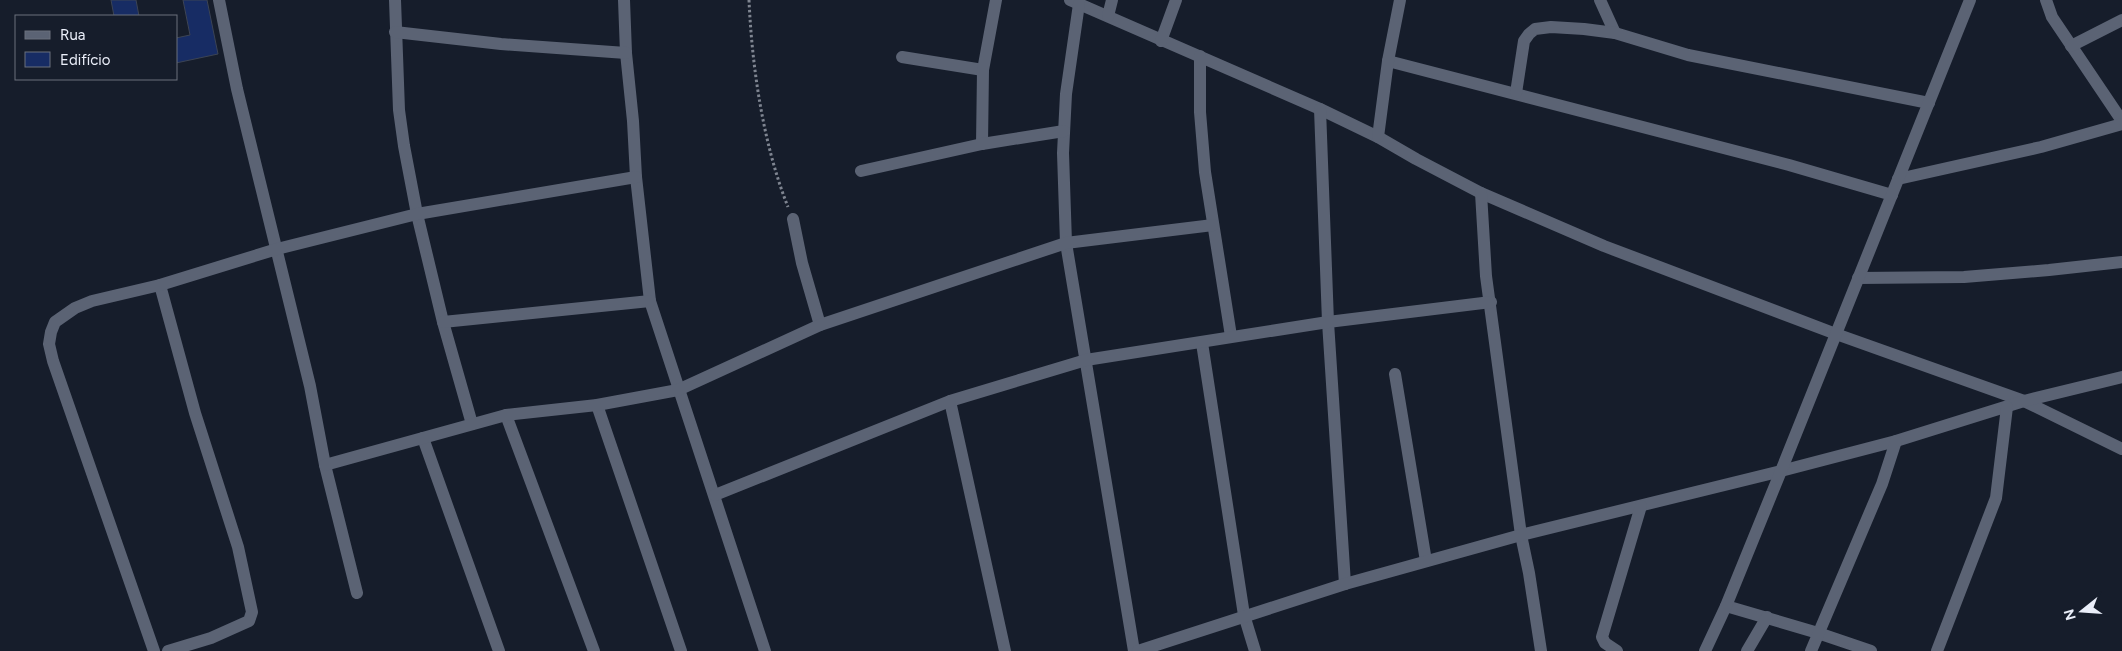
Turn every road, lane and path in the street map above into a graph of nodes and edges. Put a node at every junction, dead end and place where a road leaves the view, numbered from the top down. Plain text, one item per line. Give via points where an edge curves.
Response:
1 (219, 0) edge
2 (395, 0) edge
3 (624, 0) edge
4 (749, 0) edge
5 (996, 0) edge
6 (1112, 0) edge
7 (1176, 0) edge
8 (1400, 0) edge
9 (1600, 0) edge
10 (1970, 0) edge
11 (2037, 0) edge
12 (2046, 0) edge
13 (1075, 2) edge
14 (1108, 16) junction
15 (2052, 17) junction
16 (2122, 20) edge
17 (395, 32) junction
18 (1615, 33) junction
19 (1162, 41) junction
20 (2071, 46) junction
21 (626, 52) junction
22 (1200, 56) junction
23 (902, 57) dead end
24 (1388, 61) junction
25 (983, 70) junction
26 (1516, 93) junction
27 (1929, 103) junction
28 (1320, 109) junction
29 (2122, 122) edge
30 (1064, 130) junction
31 (1378, 137) junction
32 (982, 144) junction
33 (861, 172) dead end
34 (636, 177) junction
35 (1898, 180) junction
36 (1481, 193) junction
37 (1892, 195) junction
38 (417, 214) junction
39 (793, 219) joint
40 (1213, 225) junction
41 (1066, 244) junction
42 (277, 249) junction
43 (2122, 262) edge
44 (1858, 278) junction
45 (160, 285) junction
46 (650, 301) junction
47 (1491, 302) junction
48 (443, 322) junction
49 (1328, 322) junction
50 (820, 325) junction
51 (1836, 334) junction
52 (1231, 336) junction
53 (1202, 343) junction
54 (1086, 360) junction
55 (1395, 374) dead end
56 (2122, 377) edge
57 (678, 390) junction
58 (950, 401) junction
59 (2024, 402) junction
60 (597, 404) junction
61 (2007, 407) junction
62 (506, 415) junction
63 (472, 424) junction
64 (423, 438) junction
65 (1896, 441) junction
66 (2122, 449) edge
67 (325, 465) junction
68 (1781, 472) junction
69 (715, 495) junction
70 (1641, 506) junction
71 (1521, 535) junction
72 (1426, 561) junction
73 (1345, 584) junction
74 (357, 593) dead end
75 (1726, 606) junction
76 (1244, 615) junction
77 (1767, 617) junction
78 (1818, 633) junction
79 (154, 651) edge
80 (168, 651) edge
81 (499, 651) edge
82 (594, 651) edge
83 (681, 651) edge
84 (765, 651) edge
85 (1005, 651) edge
86 (1134, 651) edge
87 (1138, 651) edge
88 (1256, 651) edge
89 (1541, 651) edge
90 (1617, 651) edge
91 (1705, 651) edge
92 (1747, 651) edge
93 (1811, 651) edge
94 (1871, 651) edge
95 (1937, 651) edge

1 - 42 street via 237,89
2 - 17 street
3 - 21 street
4 - 39 path via 767,136
5 - 25 street
6 - 14 street
7 - 19 street
8 - 24 street
9 - 18 street
10 - 27 street
11 - 15 street
12 - 15 street
13 - 14 street
13 - 30 street
14 - 19 street
15 - 20 street
16 - 20 street
17 - 21 street via 501,44
17 - 38 street via 399,110
18 - 26 street via 1564,27 1535,29 1524,41
18 - 27 street via 1688,55
19 - 22 street
20 - 29 street
21 - 34 street
22 - 28 street
22 - 40 street via 1203,149
23 - 25 street
24 - 26 street
24 - 31 street
25 - 32 street
26 - 37 street
27 - 35 street
28 - 31 street
28 - 49 street
29 - 35 street via 2040,147
30 - 32 street
30 - 41 street
31 - 36 street
32 - 33 street
34 - 38 street
34 - 46 street
35 - 37 street
36 - 47 street via 1486,276
36 - 51 street via 1604,246
37 - 44 street
38 - 42 street
38 - 48 street
39 - 50 street
40 - 41 street
40 - 52 street
41 - 50 street
41 - 54 street
42 - 45 street
42 - 67 street
43 - 44 street via 1964,277
44 - 51 street
45 - 79 street via 74,308 55,322 49,344
45 - 80 street via 195,413 238,547 252,612 249,621 237,628
46 - 48 street
46 - 57 street
47 - 49 street
47 - 71 street
48 - 63 street
49 - 52 street
49 - 73 street
50 - 57 street
51 - 59 street
51 - 68 street
52 - 53 street
53 - 54 street
53 - 76 street
54 - 58 street
54 - 86 street
55 - 72 street
56 - 59 street
57 - 60 street
57 - 69 street
58 - 69 street
58 - 85 street
59 - 61 street
59 - 66 street
60 - 62 street
60 - 83 street
61 - 65 street
61 - 95 street via 1996,498
62 - 63 street
62 - 82 street
63 - 64 street
64 - 67 street
64 - 81 street
65 - 68 street
65 - 78 street via 1882,484
67 - 74 street
68 - 70 street
68 - 75 street
69 - 84 street
70 - 71 street
70 - 90 street via 1602,637
71 - 72 street
71 - 89 street
72 - 73 street
73 - 76 street
75 - 77 street
75 - 91 street
76 - 87 street
76 - 88 street
77 - 78 street
77 - 92 street
78 - 93 street
78 - 94 street

